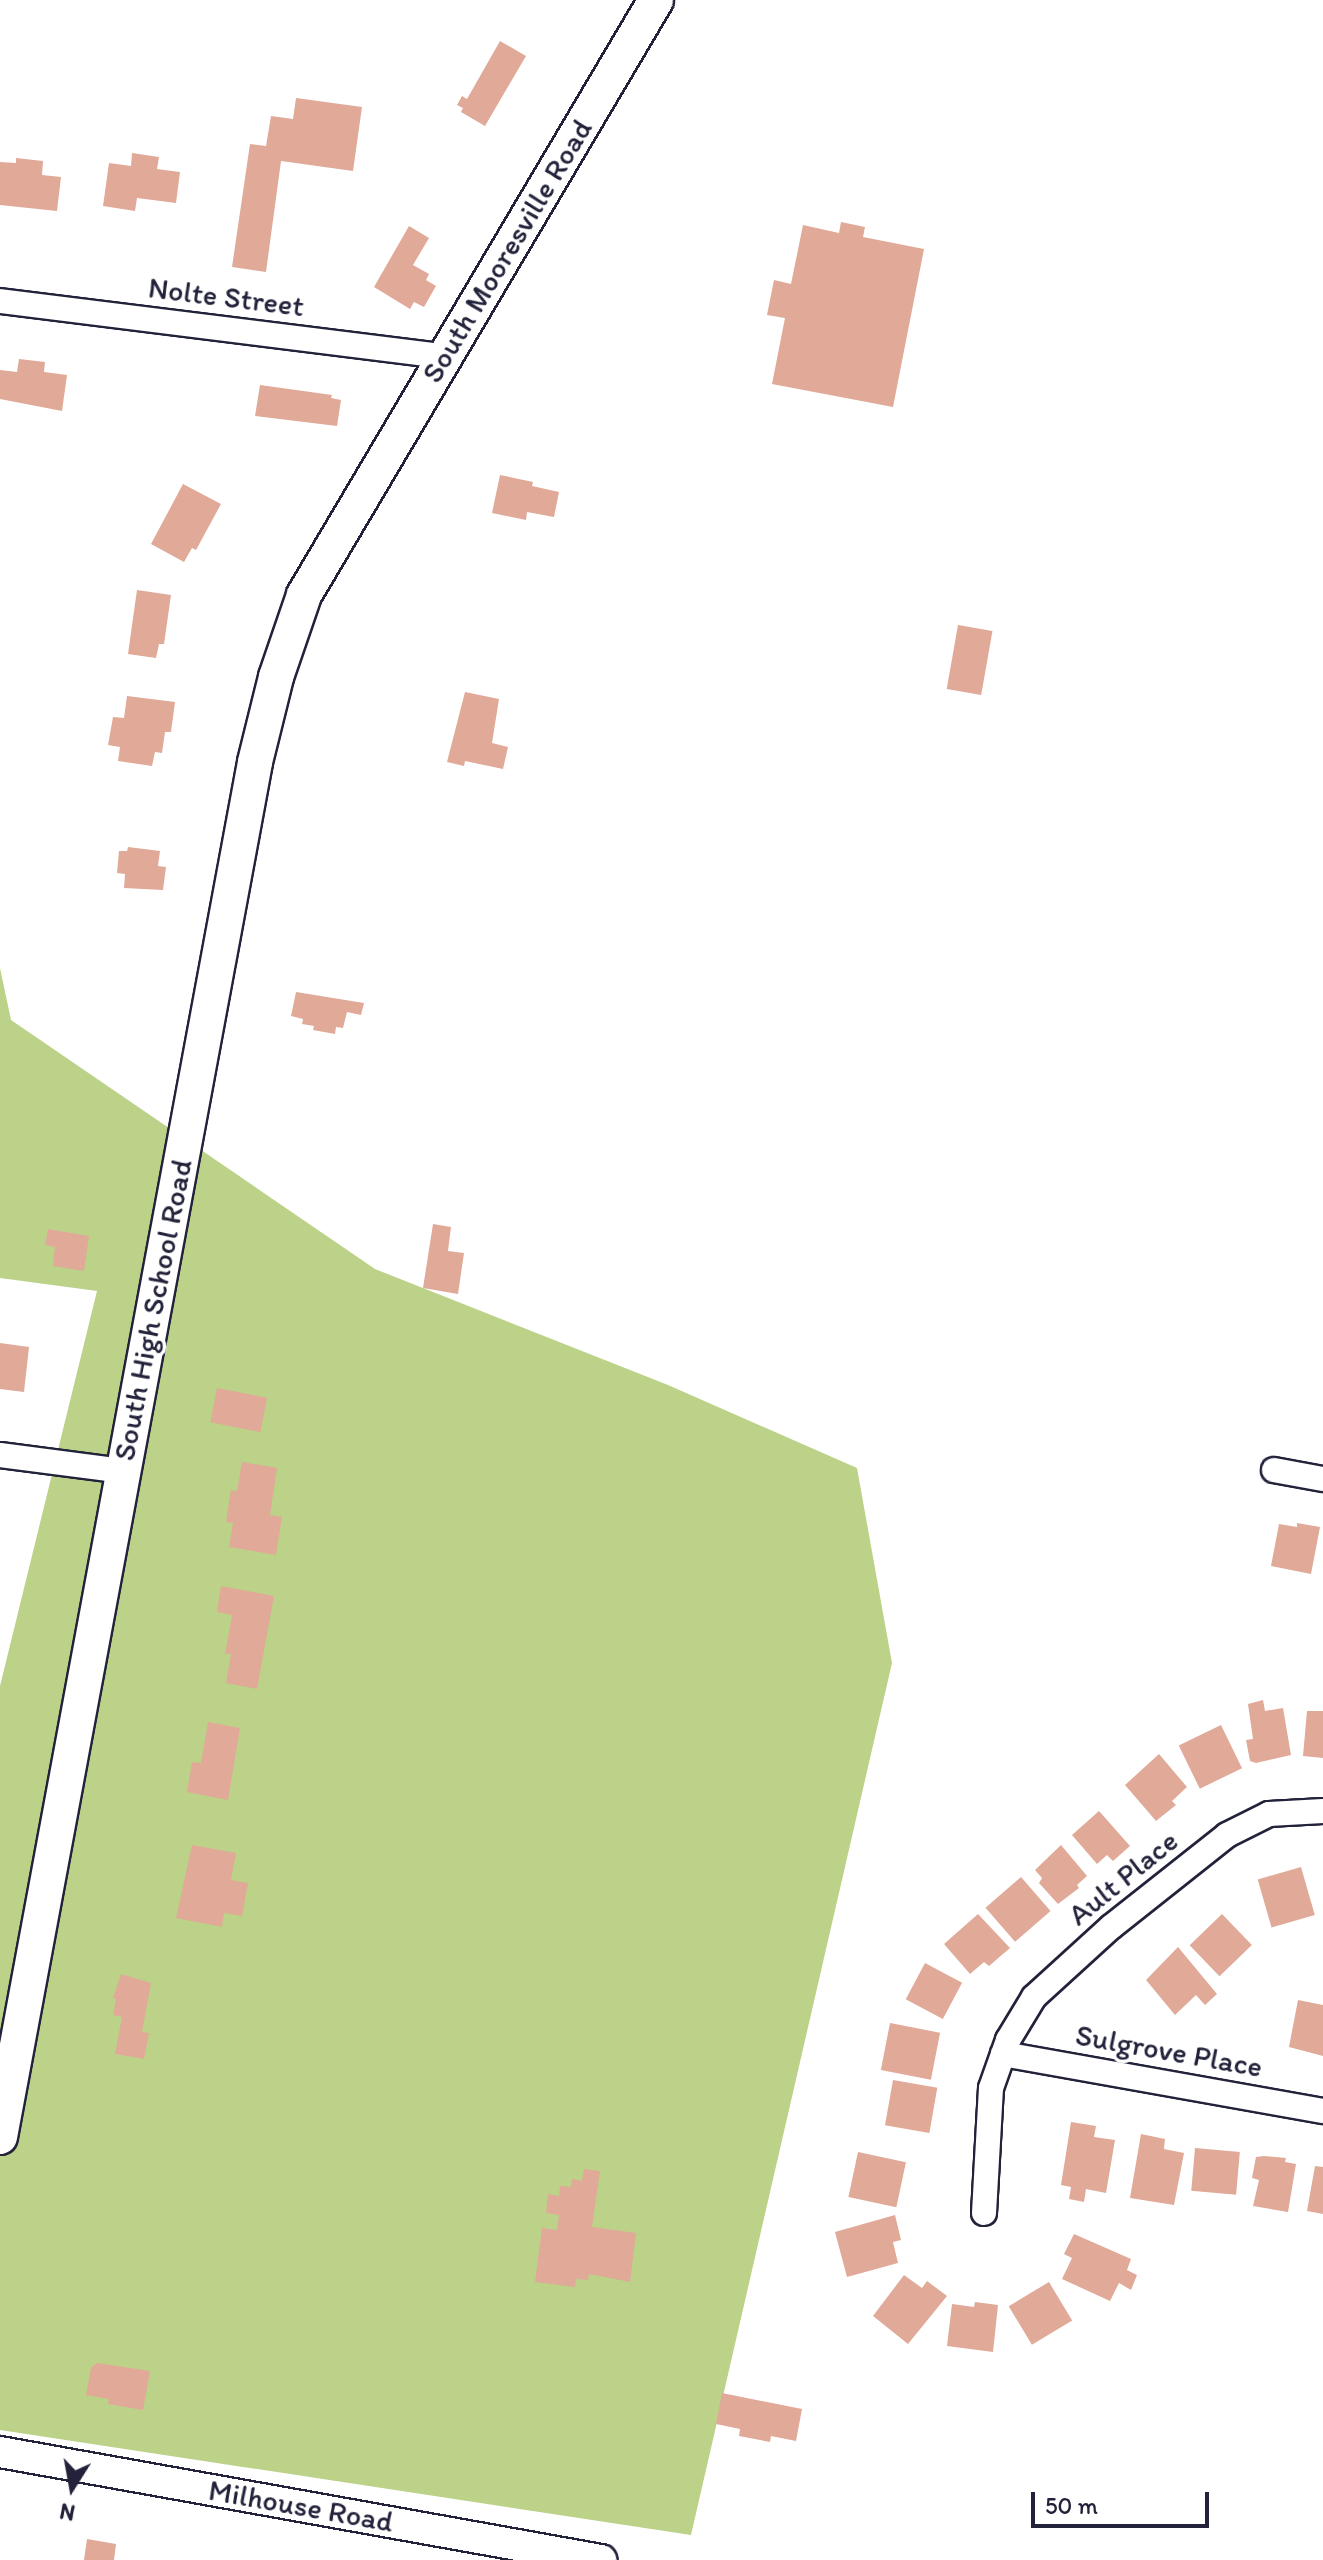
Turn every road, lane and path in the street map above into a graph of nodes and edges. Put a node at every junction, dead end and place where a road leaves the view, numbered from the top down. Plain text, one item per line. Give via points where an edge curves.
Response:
1 (656, 0) edge
2 (0, 301) edge
3 (443, 356) junction
4 (359, 502) joint
5 (0, 1455) edge
6 (1274, 1470) dead end
7 (124, 1471) junction
8 (1323, 1479) edge
9 (1323, 1811) edge
10 (1003, 2054) junction
11 (1323, 2111) edge
12 (0, 2137) edge
13 (984, 2213) dead end
14 (0, 2452) edge
15 (601, 2560) edge

1 - 3 main road, South Mooresville Road
2 - 3 street, Nolte Street
3 - 4 main road, South Mooresville Road
4 - 7 main road, South High School Road via 304,595 268,702
5 - 7 street
6 - 8 street
7 - 12 main road, South High School Road
9 - 10 street, Ault Place via 1269,1814 1227,1835 1111,1927 1034,1997
10 - 11 street, Sulgrove Place
10 - 13 street, Ault Place via 991,2088
14 - 15 street, Milhouse Road

